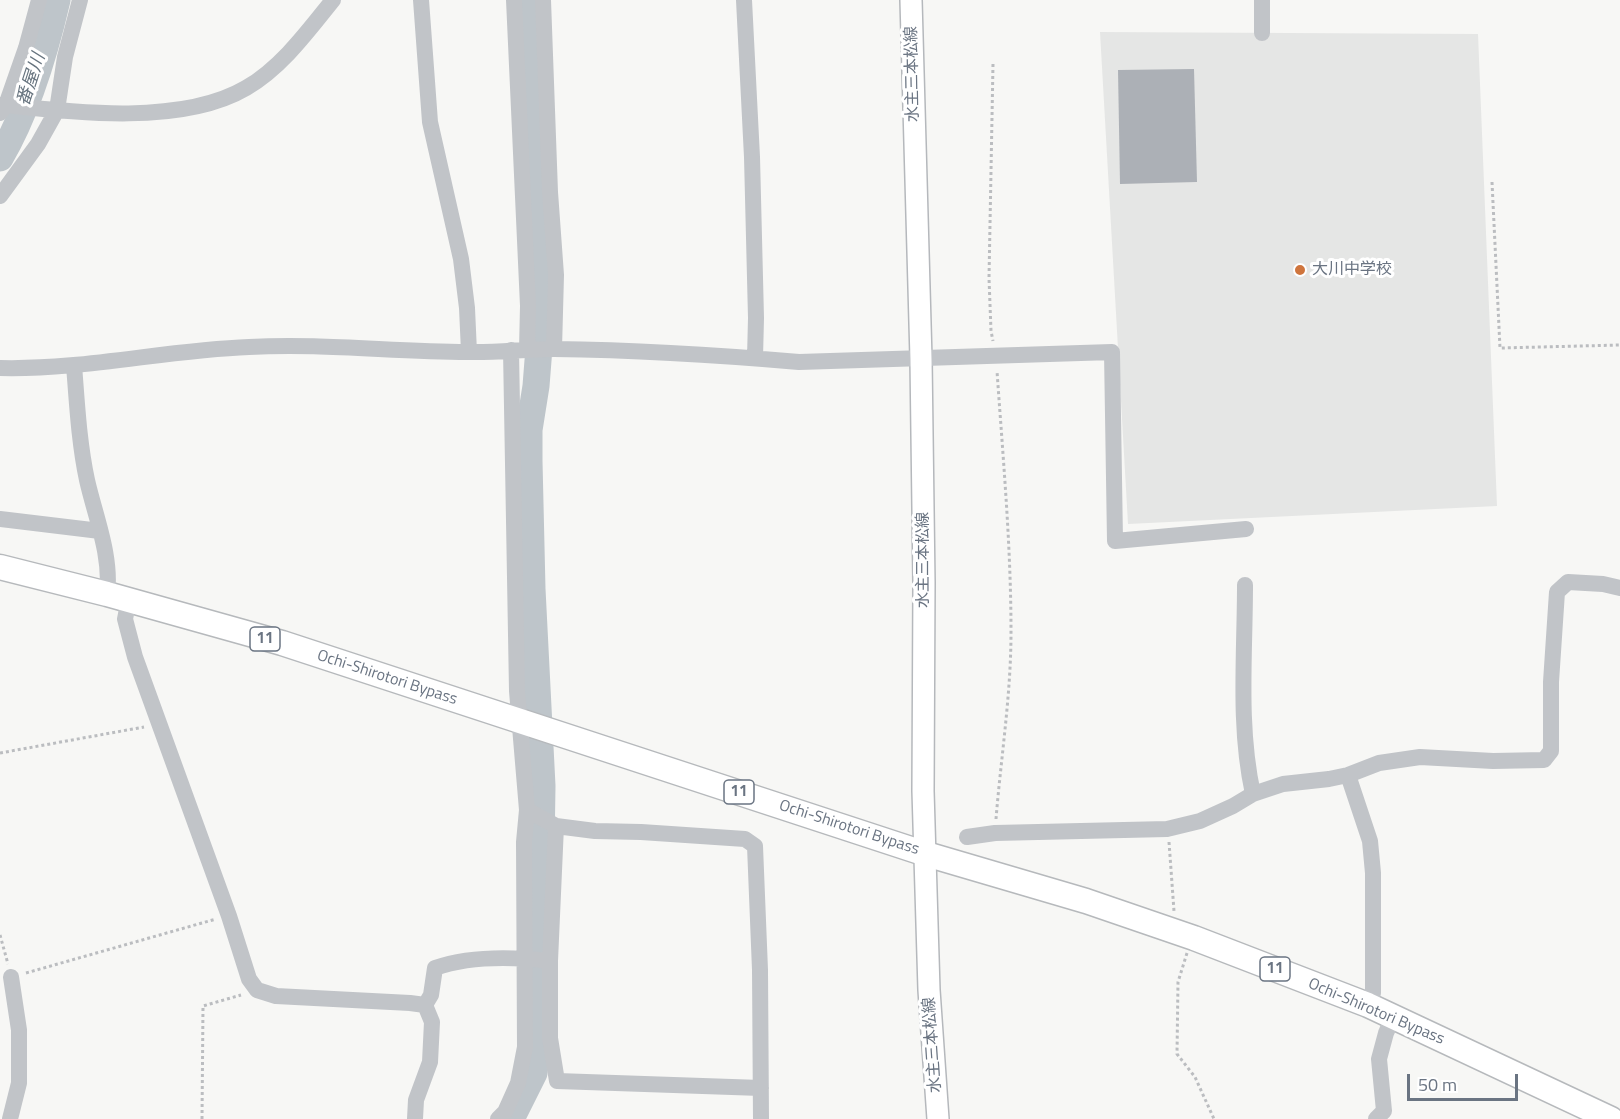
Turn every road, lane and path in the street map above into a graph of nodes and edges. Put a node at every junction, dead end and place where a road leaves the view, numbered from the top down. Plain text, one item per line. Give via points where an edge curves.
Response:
1 (39, 0) edge
2 (80, 0) edge
3 (333, 0) edge
4 (421, 0) edge
5 (514, 0) edge
6 (543, 0) edge
7 (744, 0) edge
8 (911, 0) edge
9 (1262, 0) edge
10 (1262, 33) dead end
11 (993, 64) dead end
12 (5, 107) edge
13 (53, 110) junction
14 (1492, 182) dead end
15 (0, 196) edge
16 (1620, 345) edge
17 (552, 349) junction
18 (523, 350) junction
19 (469, 352) junction
20 (996, 355) junction
21 (754, 358) junction
22 (921, 358) junction
23 (74, 365) junction
24 (0, 368) edge
25 (0, 519) edge
26 (1246, 529) dead end
27 (100, 531) junction
28 (0, 567) edge
29 (1245, 585) dead end
30 (1620, 588) edge
31 (118, 597) junction
32 (524, 721) junction
33 (160, 724) junction
34 (0, 753) edge
35 (1348, 775) junction
36 (1253, 794) junction
37 (529, 812) junction
38 (554, 825) junction
39 (1167, 829) junction
40 (995, 833) junction
41 (967, 837) dead end
42 (926, 854) junction
43 (229, 916) junction
44 (0, 935) edge
45 (1184, 935) junction
46 (538, 960) junction
47 (11, 977) junction
48 (257, 990) junction
49 (425, 1005) junction
50 (1368, 1005) junction
51 (1393, 1017) junction
52 (761, 1088) junction
53 (10, 1119) edge
54 (202, 1119) edge
55 (415, 1119) edge
56 (498, 1119) edge
57 (761, 1119) edge
58 (938, 1119) edge
59 (1214, 1119) edge
60 (1376, 1119) edge
61 (1611, 1119) edge

1 - 12 street
2 - 13 street
3 - 13 street via 273,68 229,96 206,104 146,113
4 - 19 street via 430,122 461,259
5 - 18 street via 528,306
6 - 17 street via 556,275
7 - 21 street via 752,158
8 - 22 main road, 水主三本松線
9 - 10 street
11 - 20 path via 989,278
12 - 13 street
13 - 15 street via 38,144
14 - 16 path via 1500,348
17 - 18 street
17 - 21 street
18 - 19 street
18 - 32 street via 517,691
19 - 23 street via 248,346
20 - 22 street
20 - 26 street via 1112,352 1115,541
20 - 40 path via 1011,632
21 - 22 street via 799,362
22 - 42 main road, 水主三本松線
23 - 24 street
23 - 27 street via 87,478
25 - 27 street
27 - 31 street
28 - 31 highway, Ochi-Shirotori Bypass / 11
29 - 36 street via 1244,725
30 - 35 street via 1568,582 1557,592 1551,751 1544,760 1419,757 1379,763
31 - 32 highway, Ochi-Shirotori Bypass / 11
31 - 33 street
32 - 37 street
32 - 42 highway, Ochi-Shirotori Bypass / 11
33 - 34 path
33 - 43 street
35 - 36 street via 1283,784
35 - 50 street via 1370,841 1373,873 1373,993
36 - 39 street via 1200,821
37 - 38 street
37 - 46 street via 525,842
38 - 46 street
38 - 52 street via 745,839 755,846
39 - 40 street
39 - 45 path via 1173,890
40 - 41 street
42 - 45 highway, Ochi-Shirotori Bypass / 11 via 1086,901
42 - 58 main road, 水主三本松線 via 929,990
43 - 47 path
43 - 48 street via 249,979
44 - 47 path
45 - 50 highway, Ochi-Shirotori Bypass / 11
45 - 59 path via 1178,982 1177,1054 1195,1077
46 - 49 street via 454,961 435,968 431,995
46 - 52 street via 557,1081
46 - 56 street via 518,1083
47 - 53 street via 19,1030 19,1083
48 - 49 street via 276,996
48 - 54 path via 203,1006
49 - 55 street via 432,1023 430,1062 416,1101
50 - 51 highway, Ochi-Shirotori Bypass / 11
51 - 60 street via 1379,1059 1384,1111
51 - 61 highway, Ochi-Shirotori Bypass / 11
52 - 57 street

